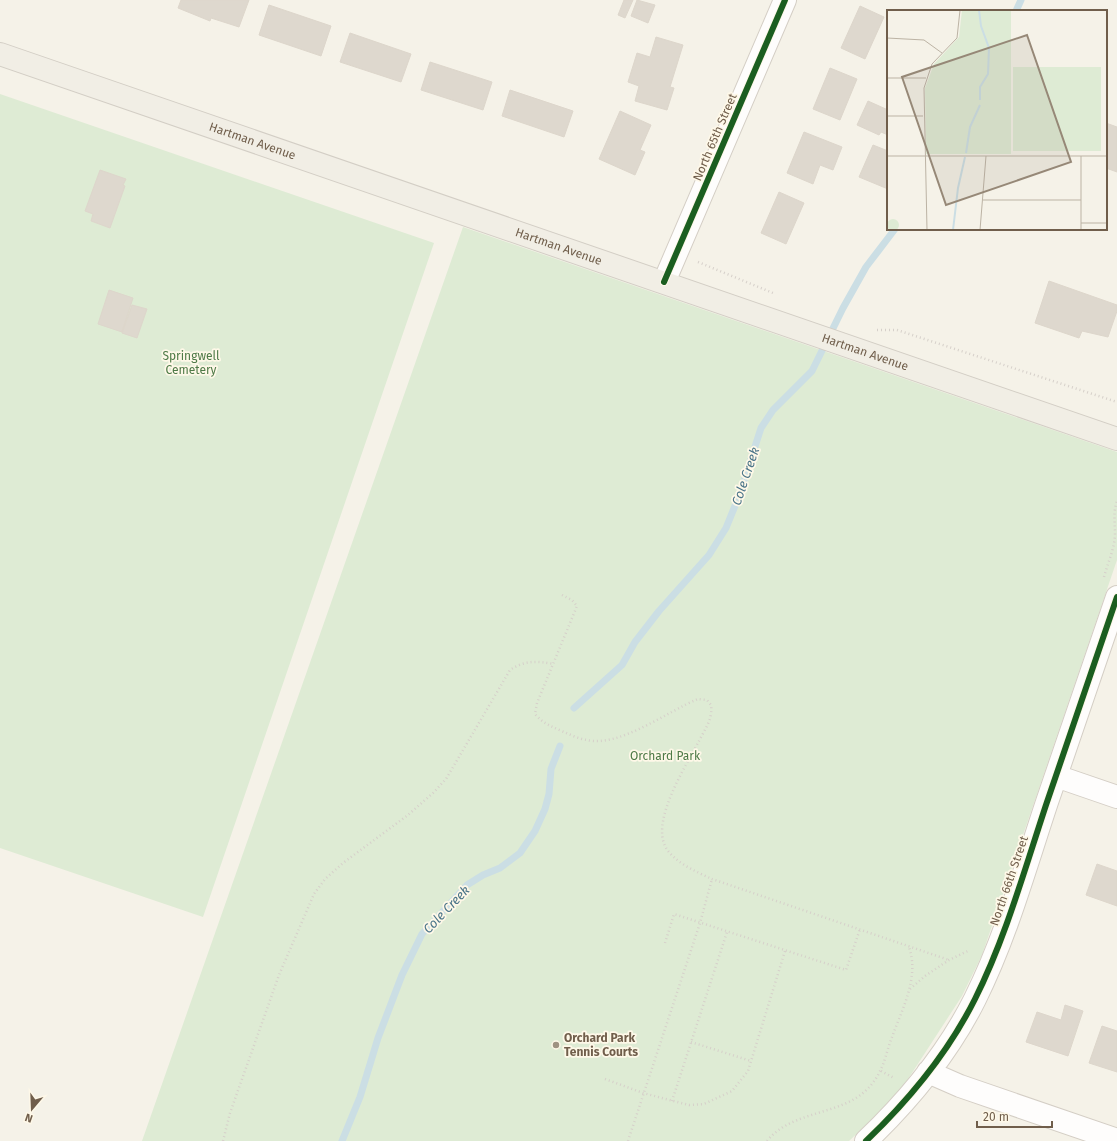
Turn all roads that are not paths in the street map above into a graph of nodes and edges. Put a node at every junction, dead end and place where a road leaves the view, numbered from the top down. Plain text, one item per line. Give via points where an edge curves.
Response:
1 (785, 0) edge
2 (0, 54) edge
3 (664, 282) junction
4 (1117, 439) edge
5 (1117, 597) edge
6 (1056, 776) junction
7 (1117, 797) edge
8 (928, 1072) junction
9 (1117, 1140) edge
10 (866, 1141) edge

1 - 3 street, North 65th Street
2 - 3 main road, Hartman Avenue
3 - 4 main road, Hartman Avenue
5 - 6 street, North 66th Street
6 - 7 street
6 - 8 street, North 66th Street via 997,949 971,1006
8 - 9 street via 960,1086
8 - 10 street, North 66th Street via 895,1113

